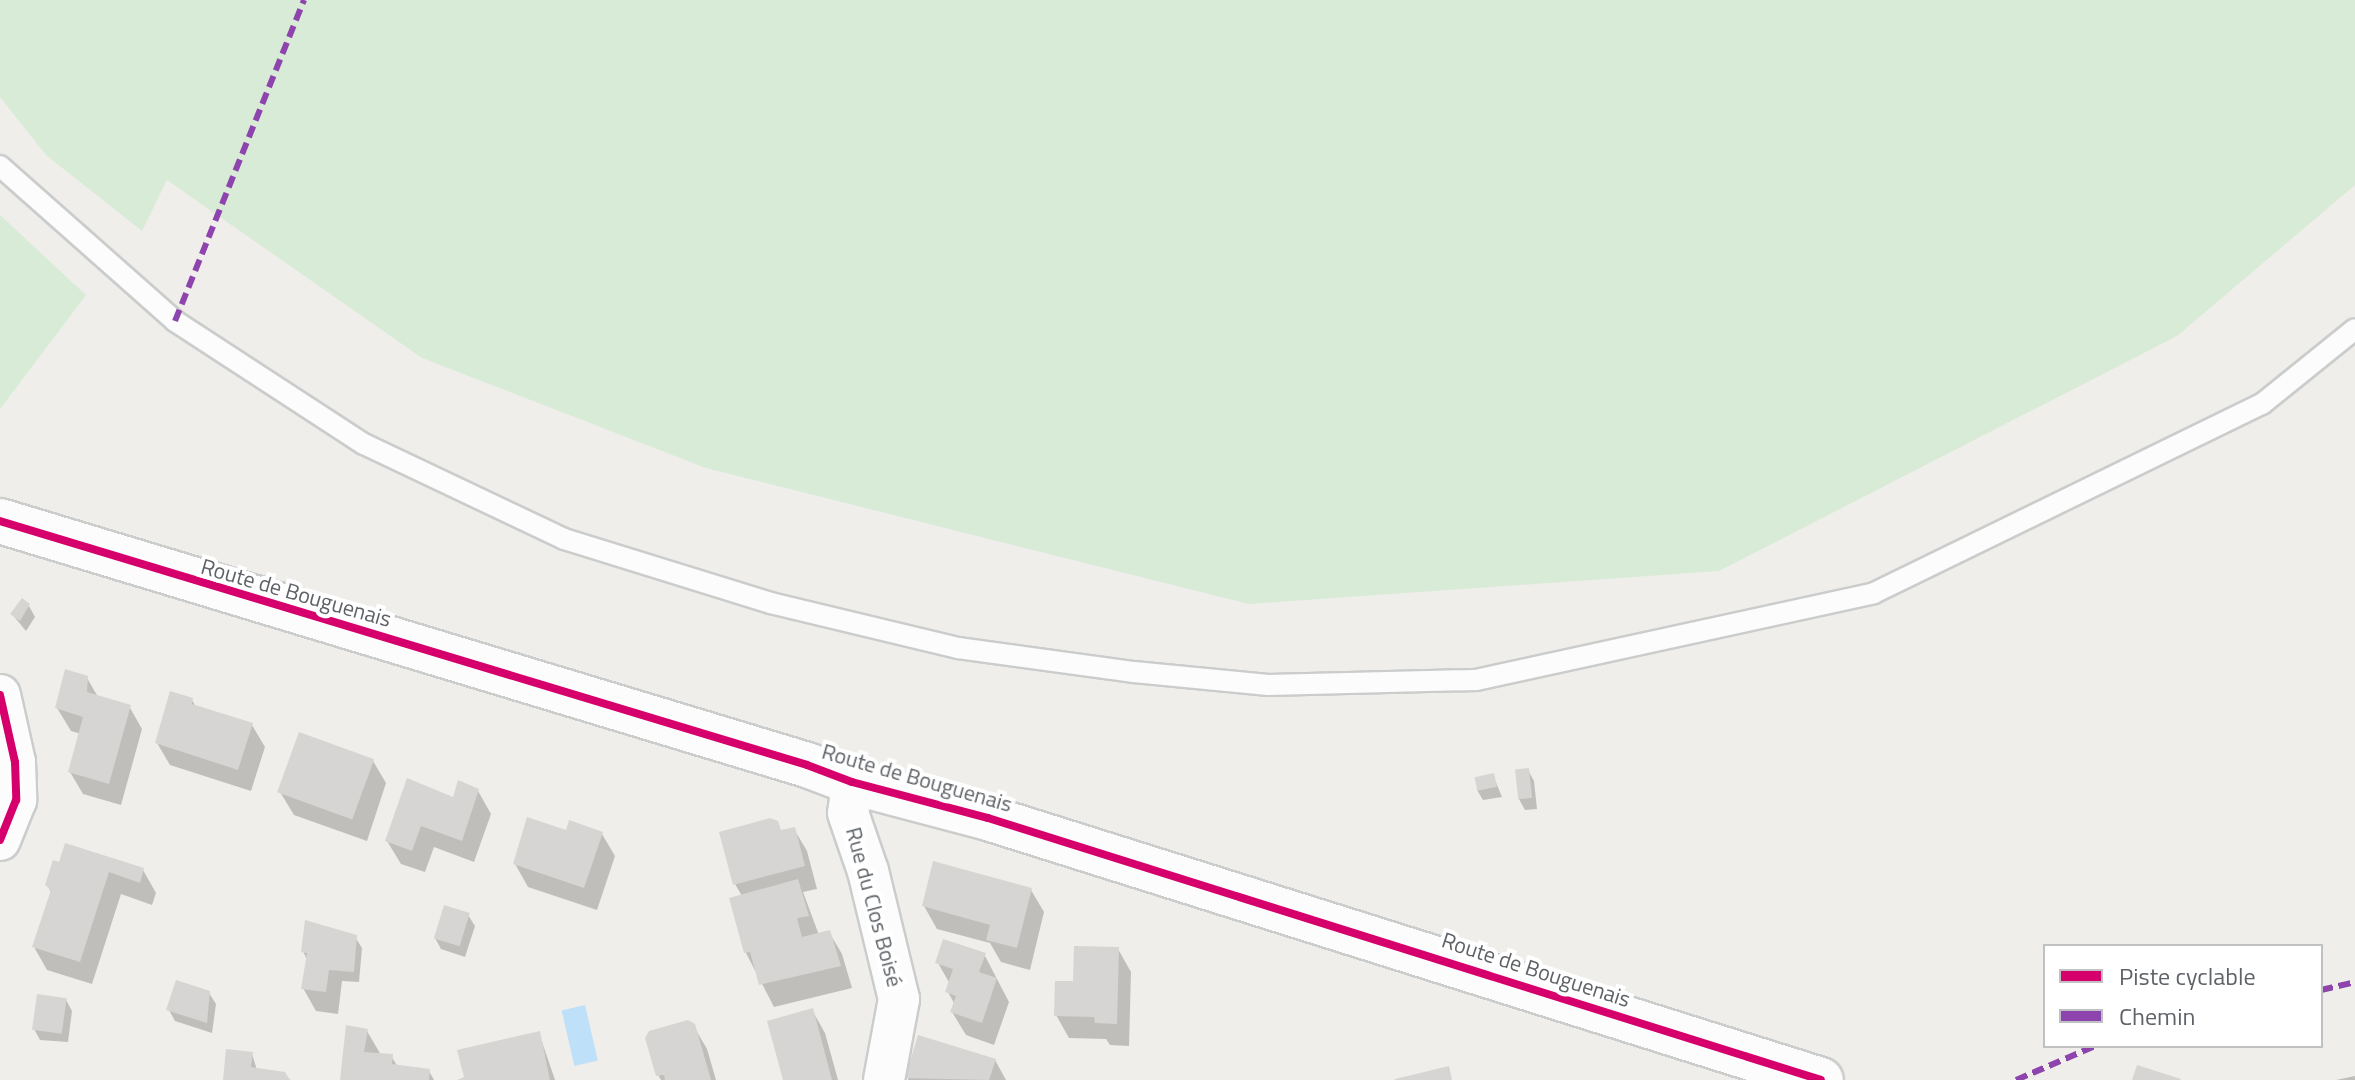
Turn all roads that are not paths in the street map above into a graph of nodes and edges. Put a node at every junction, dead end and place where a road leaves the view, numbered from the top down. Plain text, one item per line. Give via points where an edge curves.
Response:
1 (0, 166) edge
2 (2355, 329) edge
3 (0, 521) edge
4 (0, 695) edge
5 (852, 782) junction
6 (0, 840) edge
7 (1813, 1079) edge
8 (884, 1080) edge

1 - 2 lane via 175,321 364,444 564,539 771,603 958,648 1268,685 1476,680 1874,593 2262,404
3 - 5 street, Route de Bouguenais
4 - 6 street via 15,762 16,800
5 - 7 street, Route de Bouguenais via 988,818
5 - 8 street, Rue du Clos Boisé via 848,813 899,999

